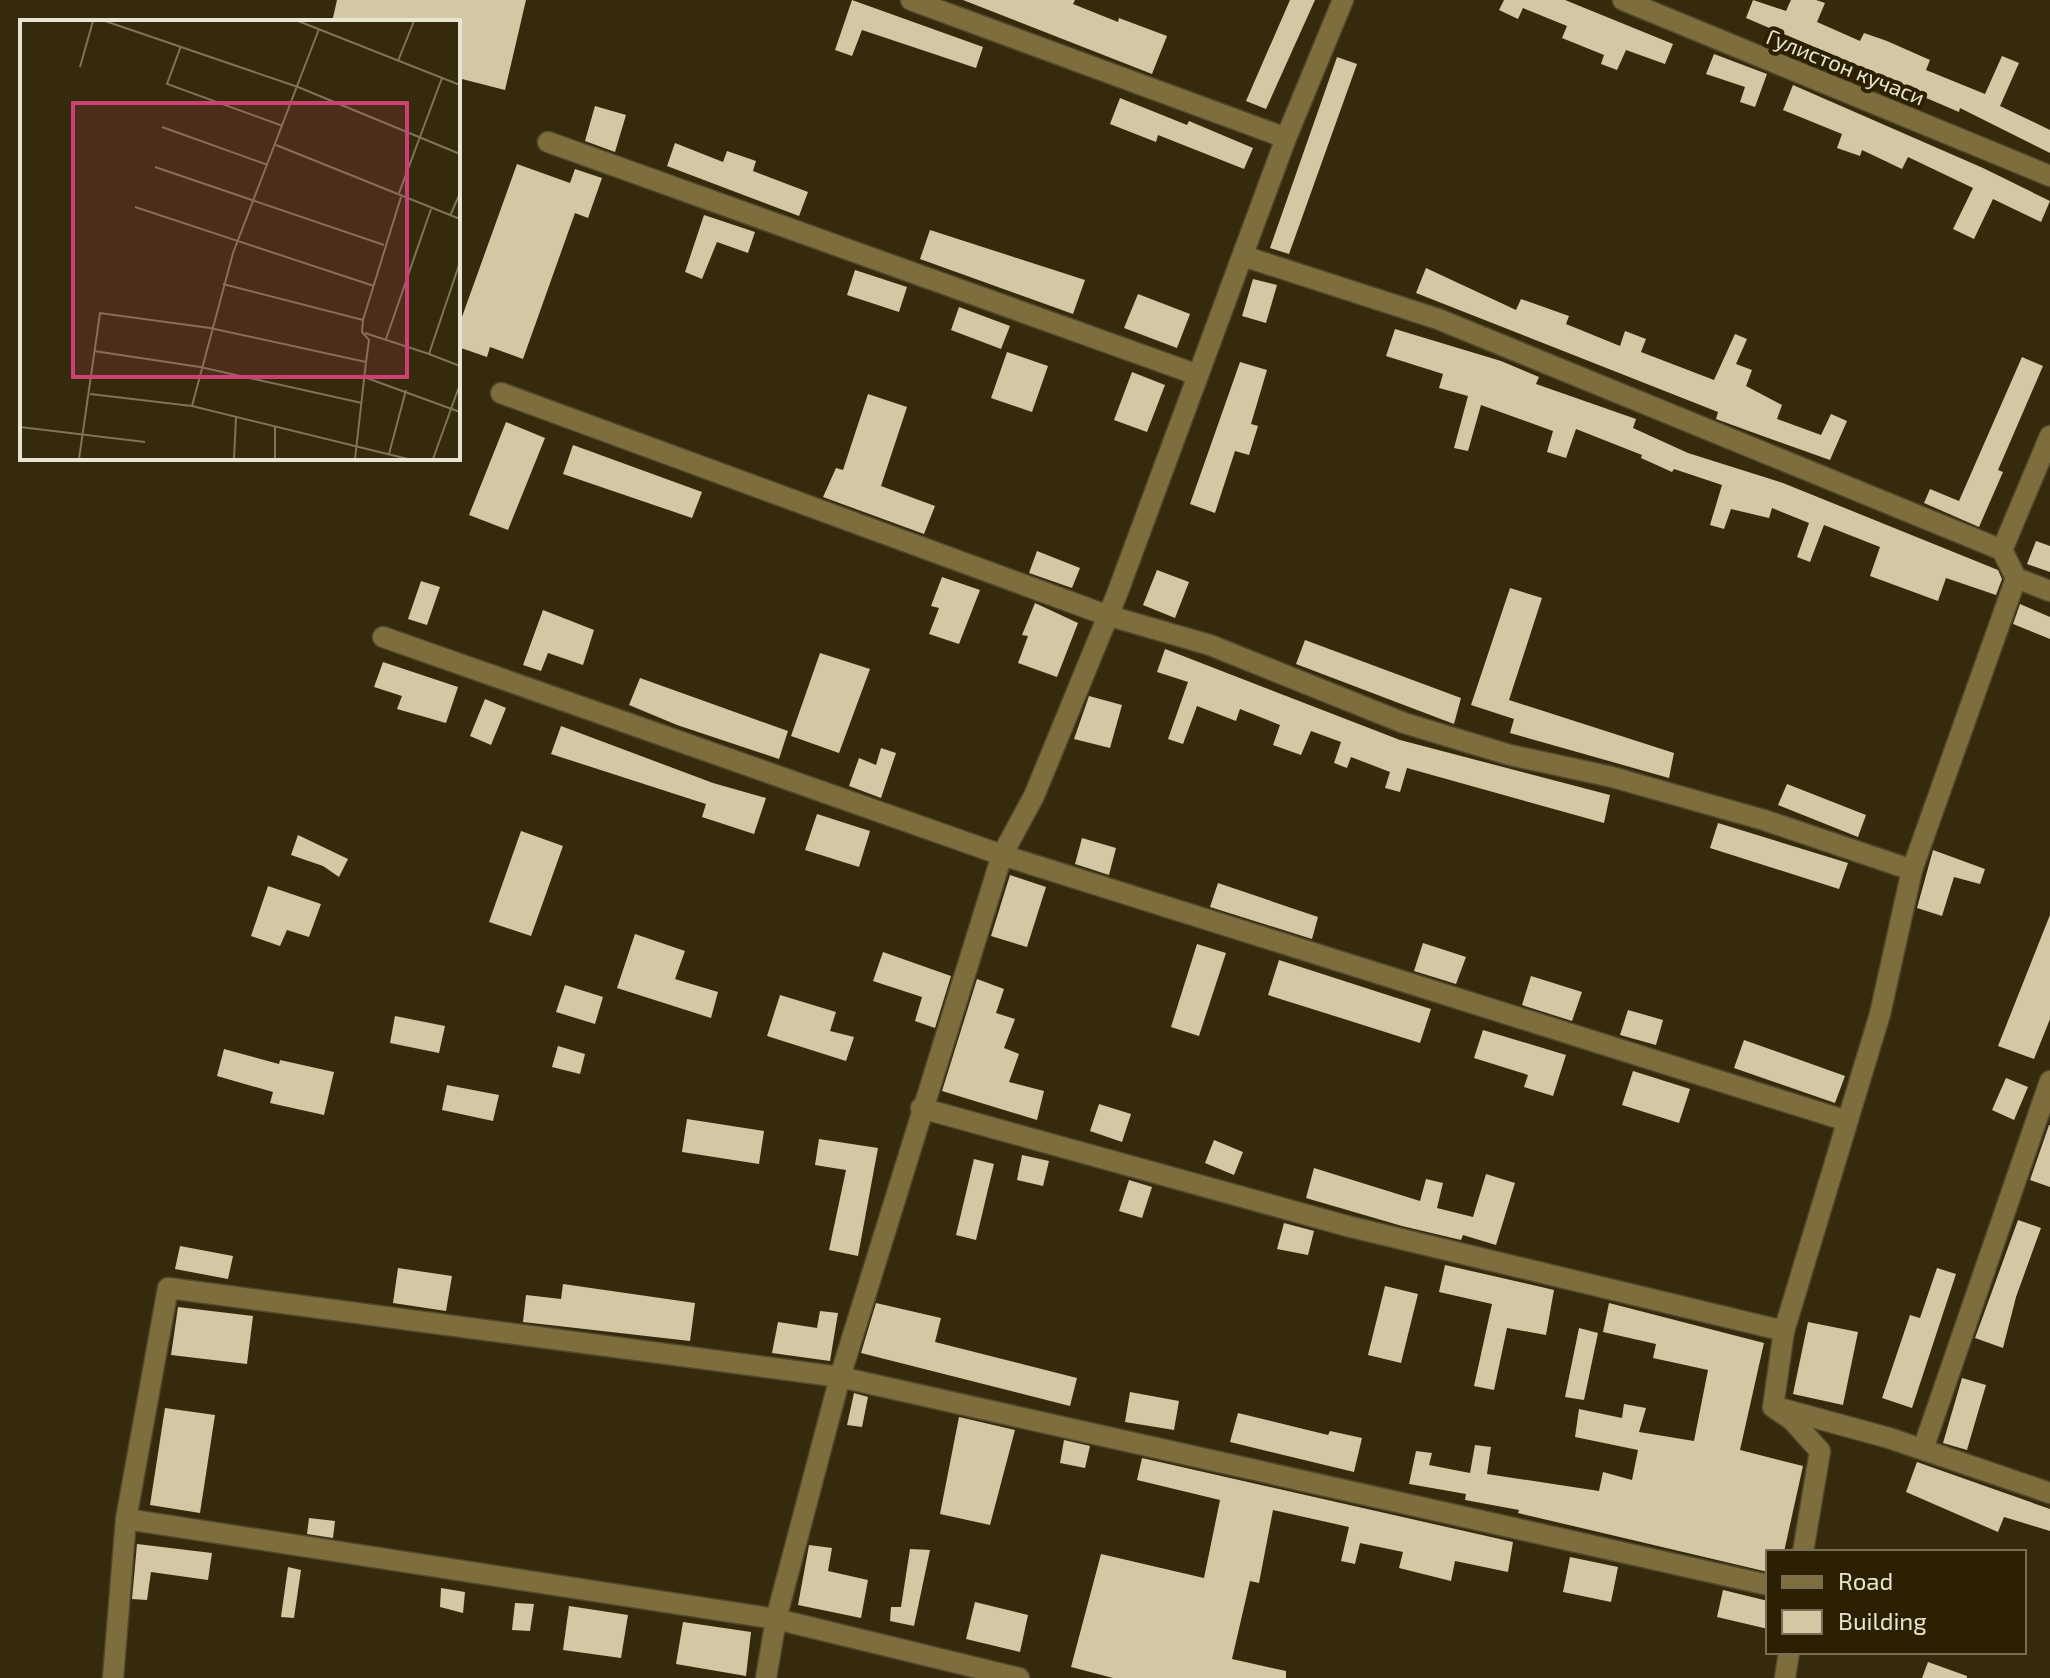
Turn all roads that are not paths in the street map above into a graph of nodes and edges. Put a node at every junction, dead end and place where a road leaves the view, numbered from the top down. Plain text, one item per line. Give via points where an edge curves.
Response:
1 (911, 0) edge
2 (1343, 0) edge
3 (1623, 0) edge
4 (1286, 138) junction
5 (548, 142) dead end
6 (2050, 176) edge
7 (1243, 256) junction
8 (1198, 375) junction
9 (501, 393) dead end
10 (2050, 436) edge
11 (2002, 550) junction
12 (2016, 578) junction
13 (2050, 591) edge
14 (1106, 615) junction
15 (383, 637) dead end
16 (1002, 855) junction
17 (1912, 870) junction
18 (2050, 1081) edge
19 (921, 1108) junction
20 (1847, 1121) junction
21 (1784, 1331) junction
22 (840, 1377) junction
23 (1773, 1407) junction
24 (1923, 1449) junction
25 (2050, 1493) edge
26 (126, 1519) junction
27 (1803, 1550) edge
28 (1766, 1585) edge
29 (776, 1619) junction
30 (1789, 1654) edge
31 (113, 1678) edge
32 (766, 1678) edge
33 (1019, 1678) edge
34 (1785, 1678) edge

1 - 4 street
2 - 4 street
3 - 6 street, Гулистон кучаси
4 - 7 street
5 - 8 street
7 - 8 street
7 - 11 street via 1438,319
8 - 14 street
9 - 14 street
10 - 11 street
11 - 12 street
12 - 13 street
12 - 17 street
14 - 16 street via 1034,796
14 - 17 street via 1210,645 1456,740 1751,816
15 - 16 street
16 - 19 street
16 - 20 street
17 - 20 street via 1880,1014
18 - 24 street
19 - 21 street via 1347,1226
19 - 22 street
20 - 21 street
21 - 23 street
22 - 26 street via 168,1288
22 - 28 street
22 - 29 street
23 - 24 street
23 - 27 street via 1820,1451
24 - 25 street
26 - 29 street
26 - 31 street
29 - 32 street
29 - 33 street
30 - 34 street

